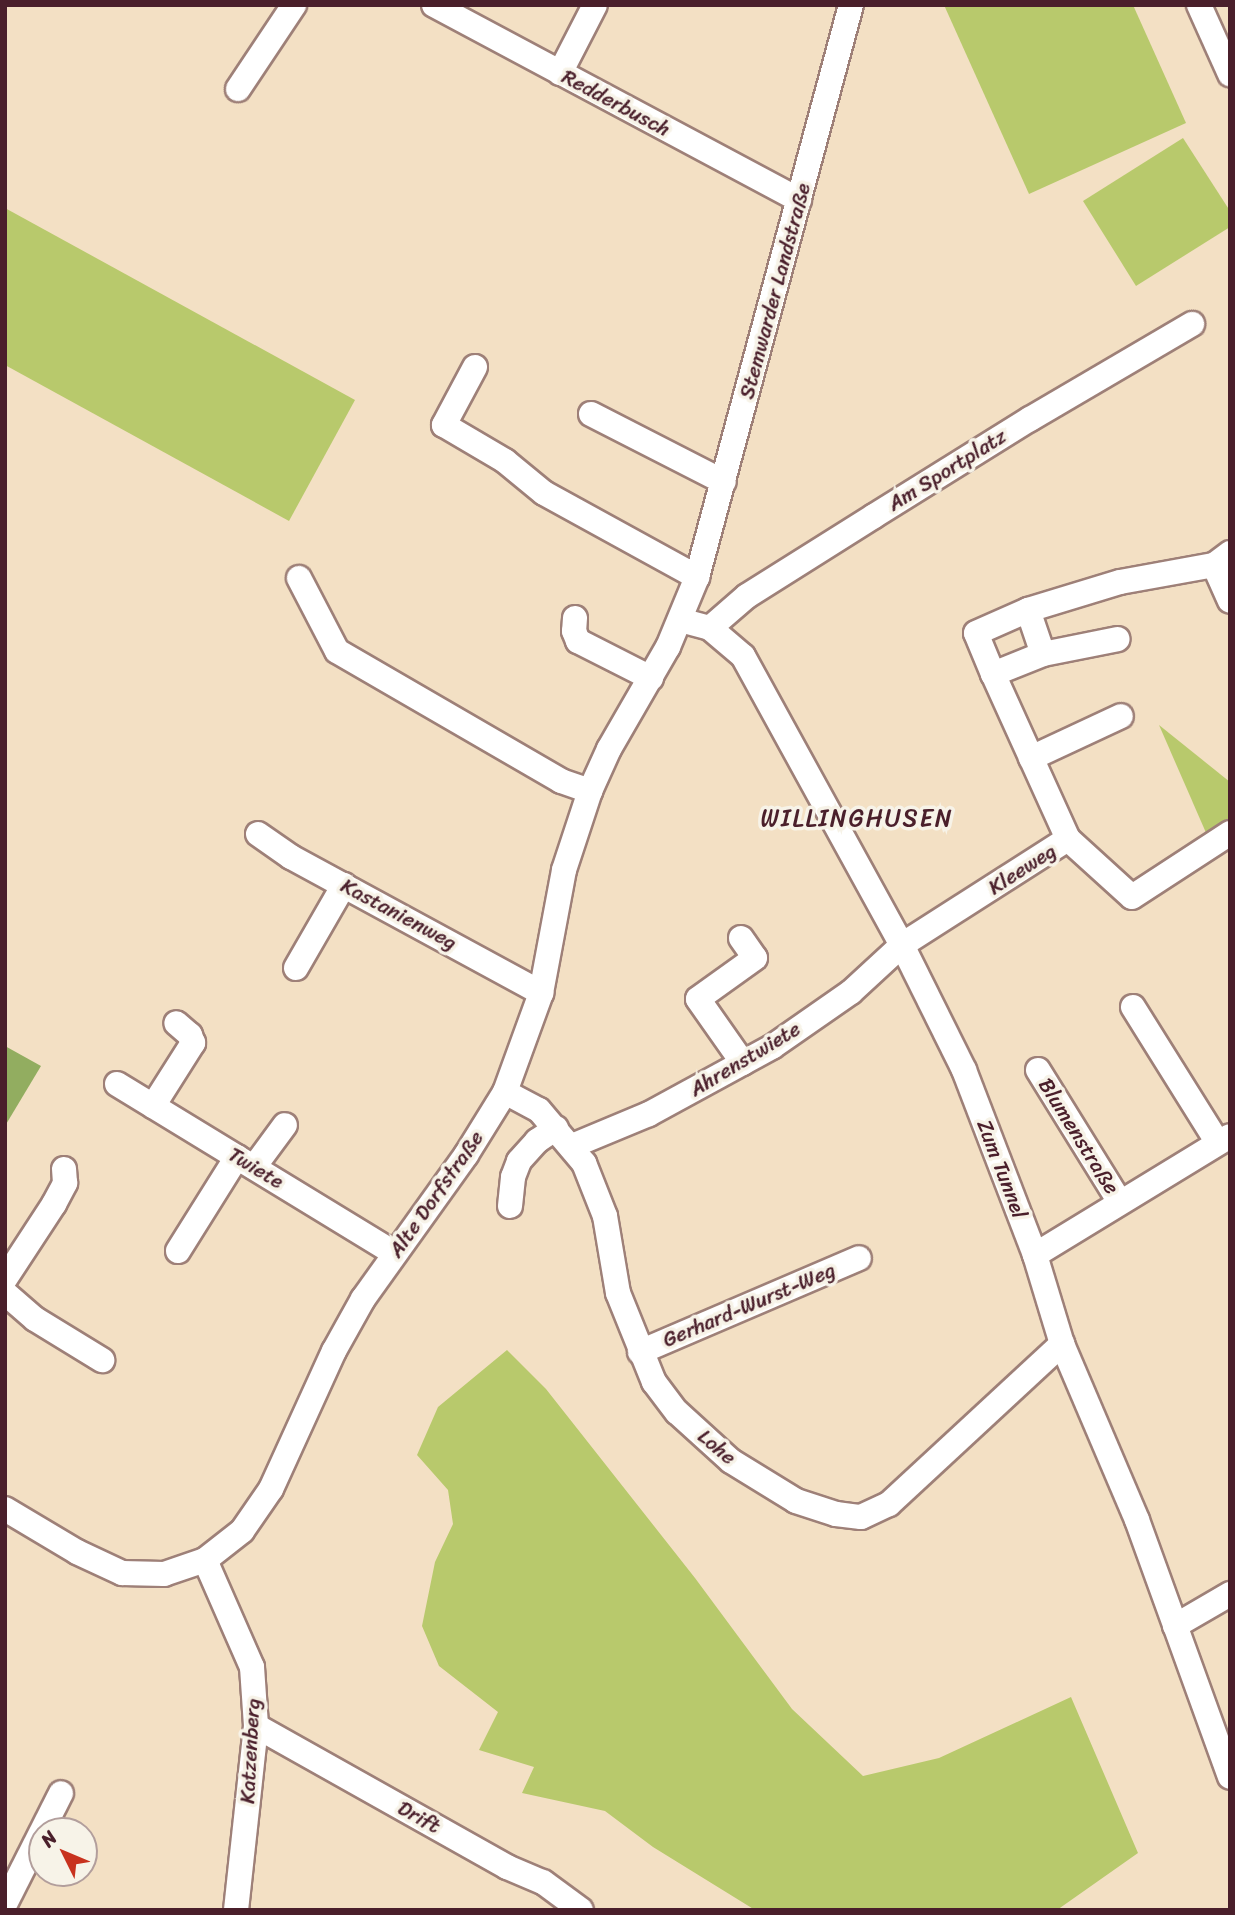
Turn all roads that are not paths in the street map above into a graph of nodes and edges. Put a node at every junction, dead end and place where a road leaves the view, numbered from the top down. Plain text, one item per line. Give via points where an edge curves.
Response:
1 (294, 5) edge
2 (434, 5) edge
3 (595, 5) edge
4 (851, 5) edge
5 (1199, 5) edge
6 (560, 73) junction
7 (1230, 74) edge
8 (238, 89) dead end
9 (799, 200) junction
10 (1192, 324) dead end
11 (475, 367) dead end
12 (591, 414) dead end
13 (724, 482) junction
14 (1222, 559) edge
15 (697, 577) junction
16 (299, 578) dead end
17 (1230, 601) edge
18 (1028, 610) junction
19 (575, 618) dead end
20 (680, 620) junction
21 (710, 628) junction
22 (1118, 639) dead end
23 (1043, 654) junction
24 (993, 674) junction
25 (651, 678) junction
26 (1121, 716) dead end
27 (1031, 758) junction
28 (590, 791) junction
29 (1230, 833) edge
30 (258, 834) dead end
31 (1068, 839) junction
32 (344, 885) junction
33 (741, 938) dead end
34 (902, 945) junction
35 (296, 968) dead end
36 (541, 993) junction
37 (1132, 1007) dead end
38 (176, 1023) dead end
39 (743, 1063) junction
40 (1038, 1070) dead end
41 (117, 1084) dead end
42 (505, 1093) junction
43 (153, 1106) junction
44 (285, 1125) dead end
45 (564, 1137) junction
46 (1224, 1139) edge
47 (246, 1162) junction
48 (64, 1169) dead end
49 (1120, 1202) junction
50 (510, 1206) dead end
51 (178, 1251) dead end
52 (394, 1253) junction
53 (1035, 1255) junction
54 (859, 1258) dead end
55 (11, 1272) edge
56 (5, 1293) edge
57 (1062, 1344) junction
58 (640, 1352) junction
59 (102, 1360) dead end
60 (5, 1509) edge
61 (205, 1560) junction
62 (1230, 1594) edge
63 (1175, 1626) junction
64 (256, 1726) junction
65 (1230, 1777) edge
66 (61, 1793) dead end
67 (5, 1903) edge
68 (236, 1910) edge
69 (581, 1910) edge

1 - 8 street
2 - 6 street, Redderbusch
3 - 6 street
4 - 9 street, Stemwarder Landstraße
5 - 7 street
6 - 9 street, Redderbusch
9 - 13 street, Stemwarder Landstraße
10 - 21 street, Am Sportplatz via 747,596
11 - 15 street via 444,425 505,461 544,493
12 - 13 street
13 - 15 street, Stemwarder Landstraße
14 - 17 street
14 - 18 street, Kleeweg via 1123,581
15 - 20 street, Stemwarder Landstraße
16 - 28 street via 337,651 561,781
18 - 23 street
18 - 24 street, Kleeweg via 976,633
19 - 25 street via 578,641
20 - 21 street, Zum Tunnel
20 - 25 street, Alte Dorfstraße
21 - 34 street, Zum Tunnel via 743,656
22 - 23 street
23 - 24 street
24 - 27 street, Kleeweg
25 - 28 street, Alte Dorfstraße
26 - 27 street
27 - 31 street, Kleeweg
28 - 36 street, Alte Dorfstraße via 564,870
29 - 31 street via 1132,897
30 - 32 street, Kastanienweg
31 - 34 street, Kleeweg
32 - 35 street
32 - 36 street, Kastanienweg
33 - 39 street via 755,958 698,999
34 - 39 street, Ahrenstwiete via 851,992
34 - 53 street, Zum Tunnel via 964,1070
36 - 42 street, Alte Dorfstraße
37 - 46 street, Blumenstraße
38 - 43 street via 193,1043
39 - 45 street, Ahrenstwiete via 649,1114
40 - 49 street, Blumenstraße
41 - 43 street, Twiete
42 - 45 street, Lohe via 540,1110
42 - 52 street, Alte Dorfstraße via 467,1155
43 - 47 street, Twiete
44 - 47 street
45 - 50 street, Ahrenstwiete via 537,1141 519,1161
45 - 58 street, Lohe via 584,1163 605,1216 618,1293
46 - 49 street, Blumenstraße
47 - 51 street
47 - 52 street, Twiete
48 - 55 street via 65,1183
49 - 53 street, Blumenstraße
52 - 61 street, Alte Dorfstraße via 334,1350 271,1489 242,1531
53 - 57 street, Zum Tunnel
54 - 58 street, Gerhard-Wurst-Weg
56 - 59 street via 35,1319
57 - 58 street, Lohe via 889,1504 861,1517 796,1500 731,1461 677,1412
57 - 63 street, Zum Tunnel via 1137,1520
60 - 61 street, Alte Dorfstraße via 122,1573 164,1574
61 - 64 street, Katzenberg via 252,1667
62 - 63 street
63 - 65 street, Zum Tunnel
64 - 68 street, Katzenberg
64 - 69 street, Drift via 507,1867 543,1882
66 - 67 street

